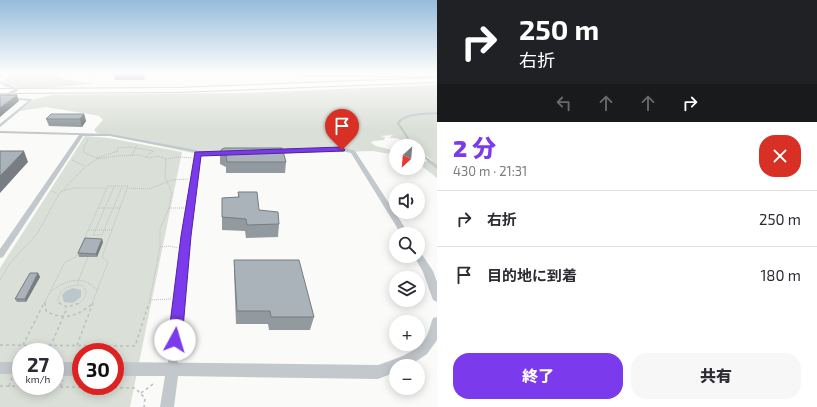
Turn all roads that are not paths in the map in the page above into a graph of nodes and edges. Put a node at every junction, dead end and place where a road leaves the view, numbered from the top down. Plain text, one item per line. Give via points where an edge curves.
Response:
1 (180, 92) edge
2 (2, 94) edge
3 (437, 113) edge
4 (0, 126) edge
5 (0, 132) edge
6 (82, 134) junction
7 (408, 139) edge
8 (262, 152) edge
9 (238, 153) edge
10 (195, 156) junction
11 (425, 156) edge
12 (437, 167) edge
13 (401, 227) edge
14 (0, 255) edge
15 (423, 263) edge
16 (437, 297) edge
17 (437, 322) edge
18 (0, 368) edge
19 (124, 369) edge
20 (172, 370) junction
21 (12, 372) edge
22 (167, 407) edge

1 - 2 main road
2 - 4 street via 31,100
3 - 7 lane via 400,120 400,128
5 - 6 street
6 - 10 street via 110,135 196,151
6 - 14 street
8 - 13 street via 353,152
9 - 10 street
10 - 20 street
11 - 12 lane
15 - 16 street
17 - 20 street via 430,343 417,356 378,372
18 - 21 street
19 - 20 street
20 - 22 street

